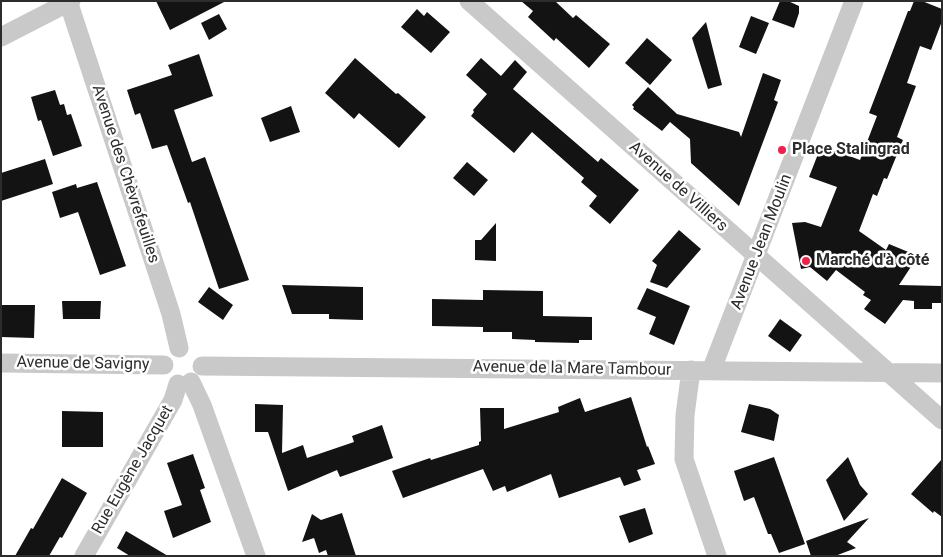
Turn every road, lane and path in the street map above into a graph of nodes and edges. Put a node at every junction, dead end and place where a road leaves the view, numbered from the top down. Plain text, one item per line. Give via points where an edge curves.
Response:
1 (469, 1) edge
2 (854, 1) edge
3 (69, 2) edge
4 (1, 37) edge
5 (757, 256) junction
6 (179, 348) junction
7 (1, 363) edge
8 (164, 365) junction
9 (202, 366) junction
10 (691, 370) junction
11 (711, 370) junction
12 (889, 373) junction
13 (942, 373) edge
14 (185, 383) junction
15 (942, 420) edge
16 (84, 556) edge
17 (256, 556) edge
18 (717, 556) edge

1 - 5 street, Avenue de Villiers
2 - 5 street, Avenue Jean Moulin
3 - 4 street
3 - 6 street, Avenue des Chèvrefeuilles via 168,305
5 - 11 street, Avenue Jean Moulin
5 - 12 street, Avenue de Villiers
6 - 8 street via 169,354
6 - 9 street via 192,350
7 - 8 street, Avenue de Savigny
8 - 14 street via 171,380
9 - 10 street, Avenue de la Mare Tambour
9 - 14 street via 197,378
10 - 11 street, Avenue de la Mare Tambour
10 - 18 street via 684,459
11 - 12 street, Avenue de la Mare Tambour
12 - 13 street, Avenue de la Mare Tambour
12 - 15 street, Avenue de Villiers
14 - 16 street, Rue Eugène Jacquet
14 - 17 street via 202,405

